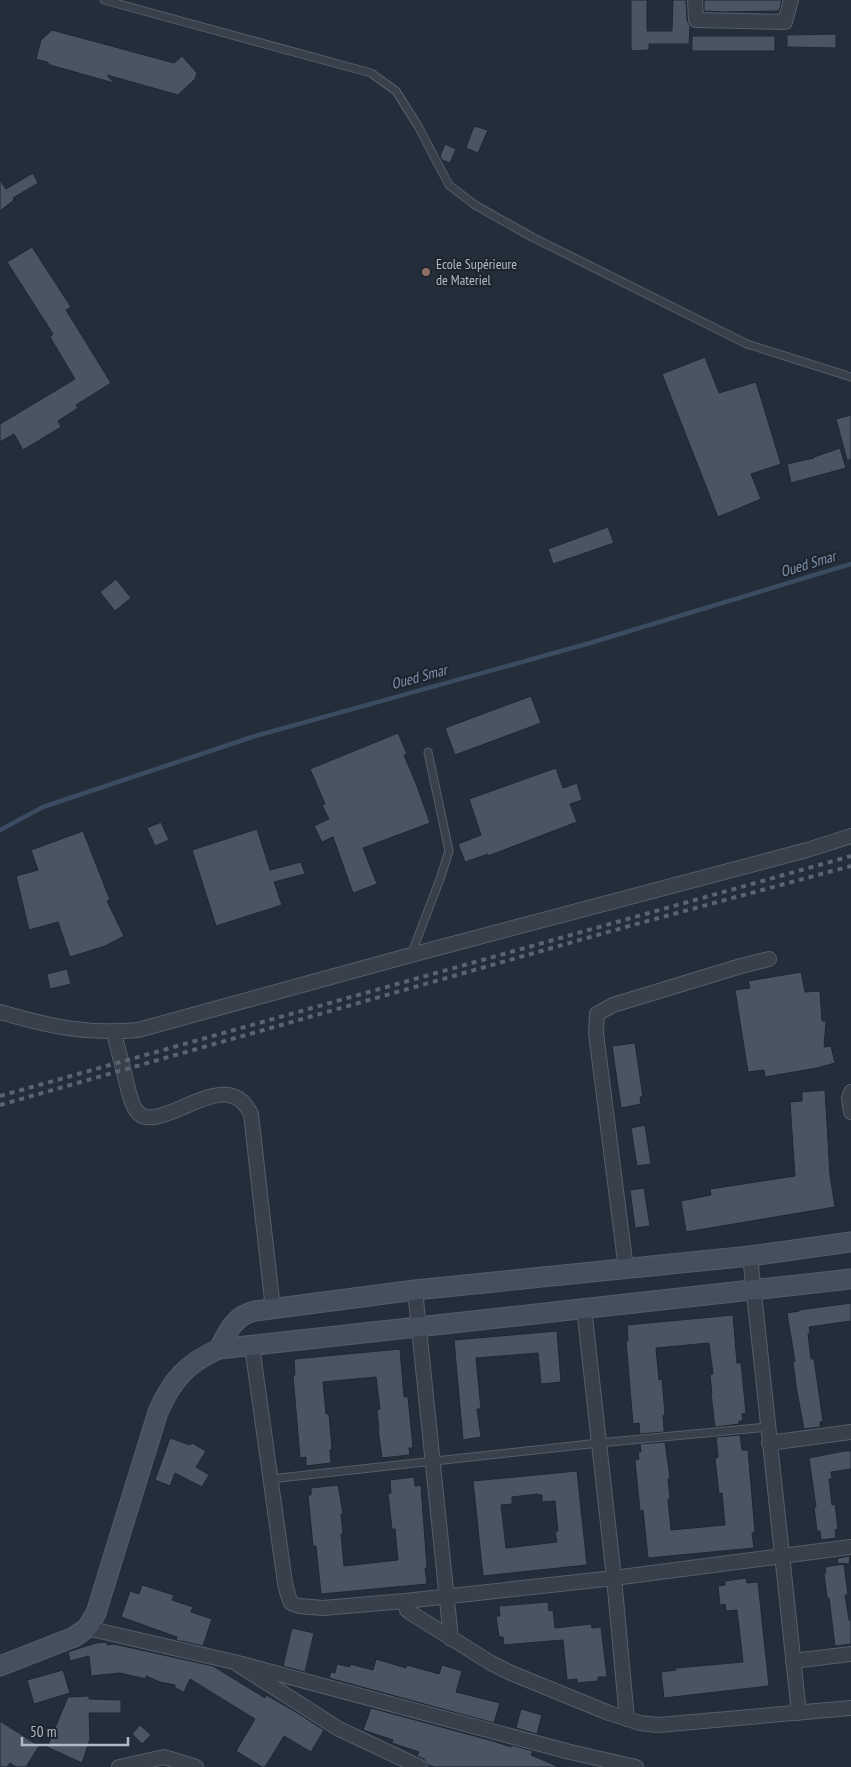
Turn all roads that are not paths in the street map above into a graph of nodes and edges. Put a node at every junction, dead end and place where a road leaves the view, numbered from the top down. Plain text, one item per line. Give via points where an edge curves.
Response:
1 (104, 0) edge
2 (696, 0) edge
3 (792, 0) edge
4 (851, 377) edge
5 (428, 752) dead end
6 (851, 836) edge
7 (411, 955) junction
8 (769, 959) dead end
9 (0, 1012) edge
10 (114, 1032) junction
11 (851, 1092) edge
12 (851, 1112) edge
13 (851, 1242) edge
14 (750, 1256) junction
15 (626, 1269) junction
16 (851, 1279) edge
17 (414, 1290) junction
18 (753, 1290) junction
19 (584, 1308) junction
20 (273, 1309) junction
21 (418, 1327) junction
22 (252, 1346) junction
23 (219, 1349) junction
24 (768, 1427) junction
25 (851, 1432) edge
26 (599, 1442) junction
27 (770, 1443) junction
28 (433, 1462) junction
29 (270, 1478) junction
30 (851, 1547) edge
31 (782, 1556) junction
32 (614, 1578) junction
33 (447, 1596) junction
34 (405, 1601) junction
35 (87, 1628) junction
36 (451, 1639) junction
37 (851, 1654) edge
38 (793, 1661) junction
39 (234, 1662) junction
40 (0, 1666) edge
41 (851, 1708) edge
42 (798, 1713) junction
43 (627, 1719) junction
44 (119, 1767) edge
45 (196, 1767) edge
46 (420, 1767) edge
47 (636, 1767) edge

1 - 4 lane via 372,73 396,91 449,184 475,206 747,344
2 - 3 street via 696,20 785,22
5 - 7 lane via 448,852
6 - 7 street
7 - 10 street via 165,1024
8 - 15 street via 613,1005 597,1014 596,1033
9 - 10 street via 44,1025
10 - 20 street via 133,1104 140,1115 152,1118 212,1095 224,1094 235,1097 250,1114
11 - 12 street
13 - 14 street
14 - 15 street
14 - 18 street
15 - 17 street
16 - 18 street
17 - 20 street
17 - 21 street
18 - 19 street
18 - 24 street
19 - 21 street
19 - 26 street
20 - 23 street via 240,1317 228,1330
21 - 22 street
21 - 28 street
22 - 23 street
22 - 29 street
23 - 35 street via 188,1367 165,1395 96,1613
24 - 26 lane
24 - 27 street
25 - 27 street
26 - 28 lane
26 - 32 street
27 - 31 street
28 - 29 lane
28 - 33 street
29 - 34 street via 291,1603 324,1608
30 - 31 street
31 - 32 street
31 - 38 street
32 - 33 street
32 - 43 street
33 - 34 street
33 - 36 street
34 - 36 street via 410,1613
35 - 39 street
35 - 40 street via 74,1637
36 - 43 street via 491,1663
37 - 38 street
38 - 42 street
39 - 46 street via 339,1729
39 - 47 street
41 - 42 street
42 - 43 street via 658,1725
44 - 45 street via 164,1757

